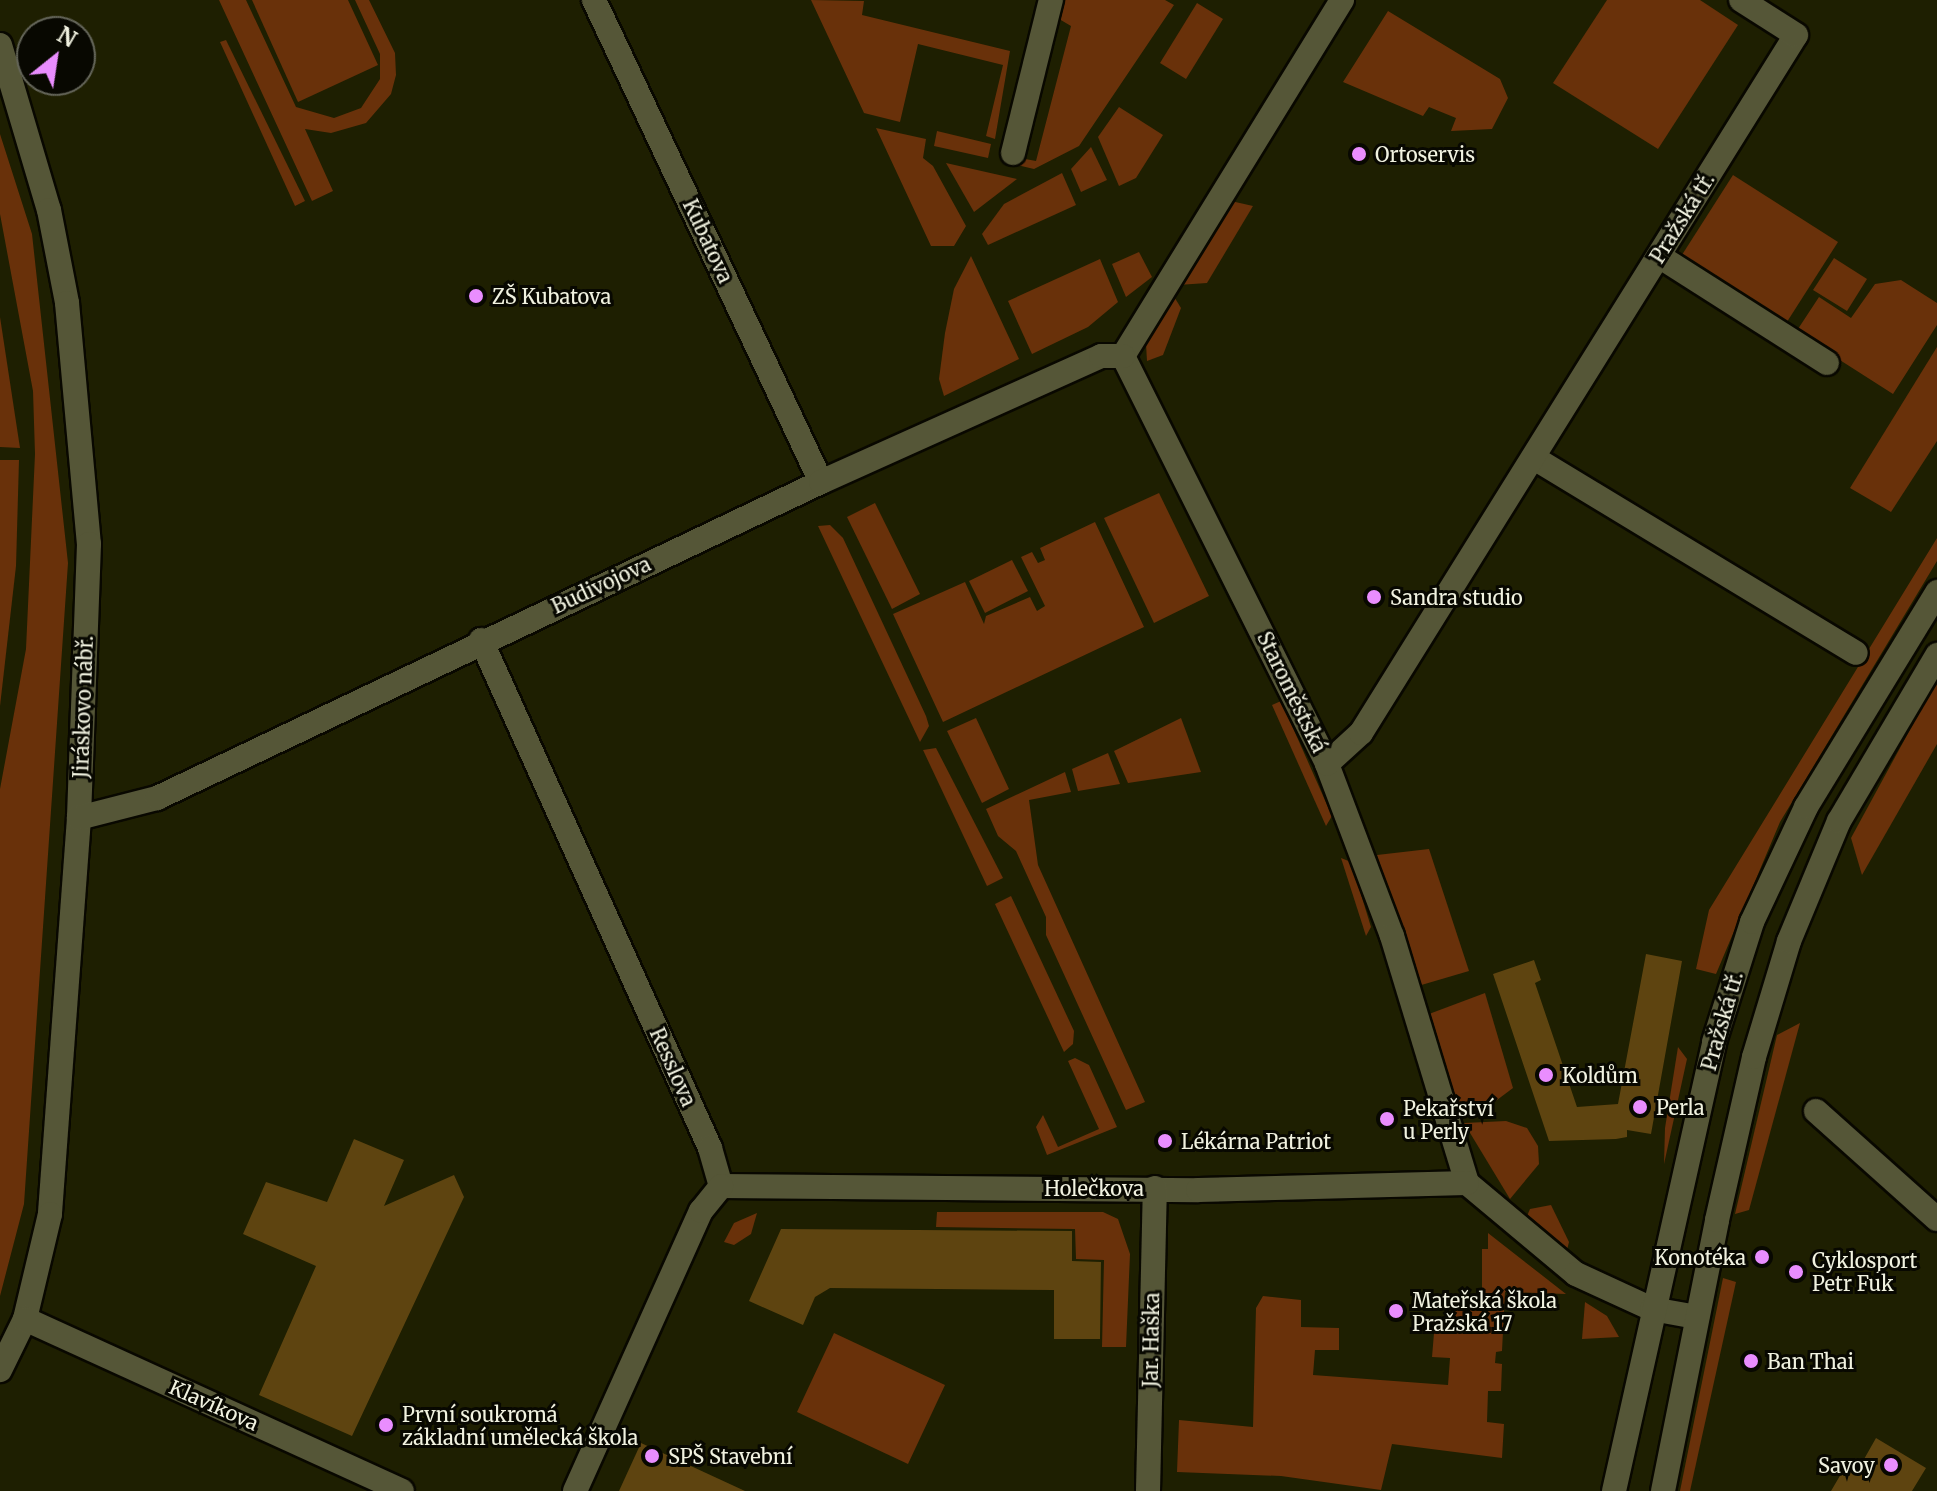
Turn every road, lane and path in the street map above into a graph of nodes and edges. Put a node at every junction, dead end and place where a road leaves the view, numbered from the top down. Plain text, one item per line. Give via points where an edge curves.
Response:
1 (594, 0) edge
2 (1051, 0) edge
3 (1342, 0) edge
4 (1741, 0) edge
5 (0, 45) edge
6 (1013, 153) dead end
7 (1659, 256) junction
8 (1123, 356) junction
9 (1827, 363) dead end
10 (1534, 458) junction
11 (821, 482) junction
12 (1937, 592) edge
13 (481, 640) junction
14 (1856, 653) dead end
15 (1937, 655) edge
16 (1327, 764) junction
17 (79, 818) junction
18 (1816, 1111) dead end
19 (1467, 1183) junction
20 (721, 1186) junction
21 (1155, 1188) junction
22 (1937, 1219) edge
23 (1652, 1309) junction
24 (1697, 1317) junction
25 (25, 1319) junction
26 (0, 1370) edge
27 (402, 1491) edge
28 (575, 1491) edge
29 (1148, 1491) edge
30 (1614, 1491) edge
31 (1663, 1491) edge

1 - 11 street, Kubatova
2 - 6 street
3 - 8 street
4 - 7 street, Pražská tř. via 1796,35
5 - 17 street, Jiráskovo nábř. via 49,210 79,414 89,544
7 - 9 street
7 - 10 street, Pražská tř.
8 - 11 street, Budivojova via 1101,356
8 - 16 street, Staroměstská
10 - 14 street
10 - 16 street, Pražská tř. via 1361,733
11 - 13 street, Budivojova
12 - 23 street, Pražská tř. via 1806,807 1752,922 1714,1042
13 - 17 street, Budivojova via 157,798
13 - 20 street, Resslova via 710,1148
15 - 24 street, Pražská tř. via 1839,821 1789,941 1754,1057
16 - 19 street, Staroměstská via 1392,936
17 - 25 street, Jiráskovo nábř. via 50,1214
18 - 22 street
19 - 21 street, Holečkova
19 - 23 street via 1576,1274
20 - 21 street, Holečkova
20 - 28 street via 701,1211
21 - 29 street, Jar. Haška
23 - 24 street
23 - 30 street, Pražská tř.
24 - 31 street, Pražská tř.
25 - 26 street, Jiráskovo nábř.
25 - 27 street, Klavíkova

